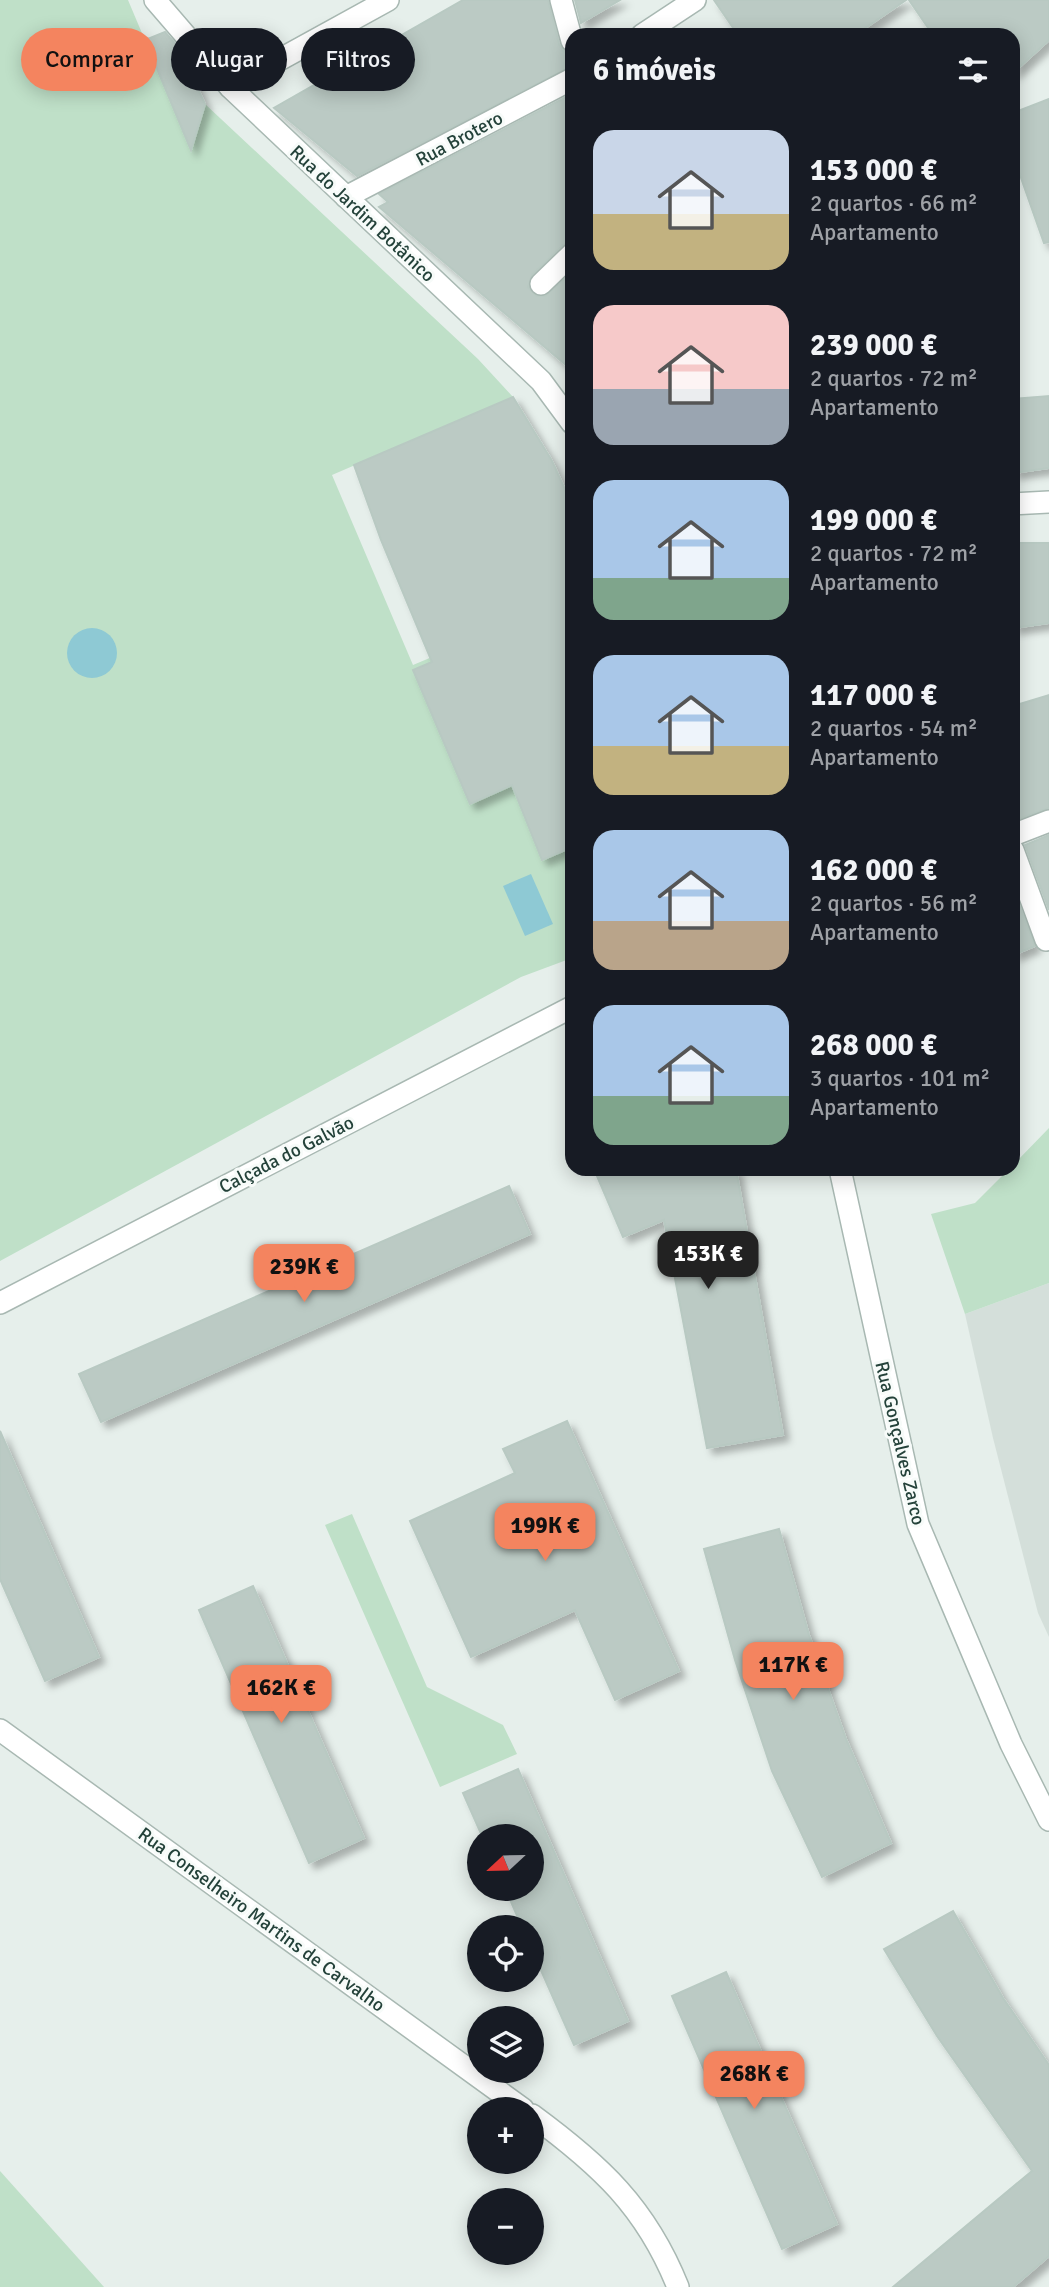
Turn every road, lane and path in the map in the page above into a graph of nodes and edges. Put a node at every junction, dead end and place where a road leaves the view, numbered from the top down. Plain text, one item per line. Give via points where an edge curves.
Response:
1 (155, 0) edge
2 (388, 0) edge
3 (561, 0) edge
4 (695, 0) edge
5 (179, 28) edge
6 (569, 28) edge
7 (653, 28) edge
8 (287, 56) edge
9 (565, 83) edge
10 (234, 91) edge
11 (346, 197) junction
12 (565, 261) edge
13 (541, 284) dead end
14 (565, 414) edge
15 (1049, 502) edge
16 (1020, 504) edge
17 (1049, 821) edge
18 (1020, 832) edge
19 (1020, 869) edge
20 (1046, 940) dead end
21 (565, 1011) edge
22 (842, 1176) edge
23 (0, 1303) edge
24 (0, 1730) edge
25 (1049, 1820) edge
26 (506, 2097) edge
27 (544, 2124) edge
28 (678, 2287) edge

1 - 5 street, Rua do Jardim Botânico
2 - 8 street
3 - 6 street
4 - 7 street
9 - 11 street, Rua Brotero
10 - 11 street, Rua do Jardim Botânico
11 - 14 street, Rua do Jardim Botânico via 541,381
12 - 13 street
15 - 16 street
17 - 18 street
19 - 20 street
21 - 23 street, Calçada do Galvão
22 - 25 street, Rua Gonçalves Zarco via 918,1524 1011,1744
24 - 26 street, Rua Conselheiro Martins de Carvalho
27 - 28 street via 622,2190 646,2222

